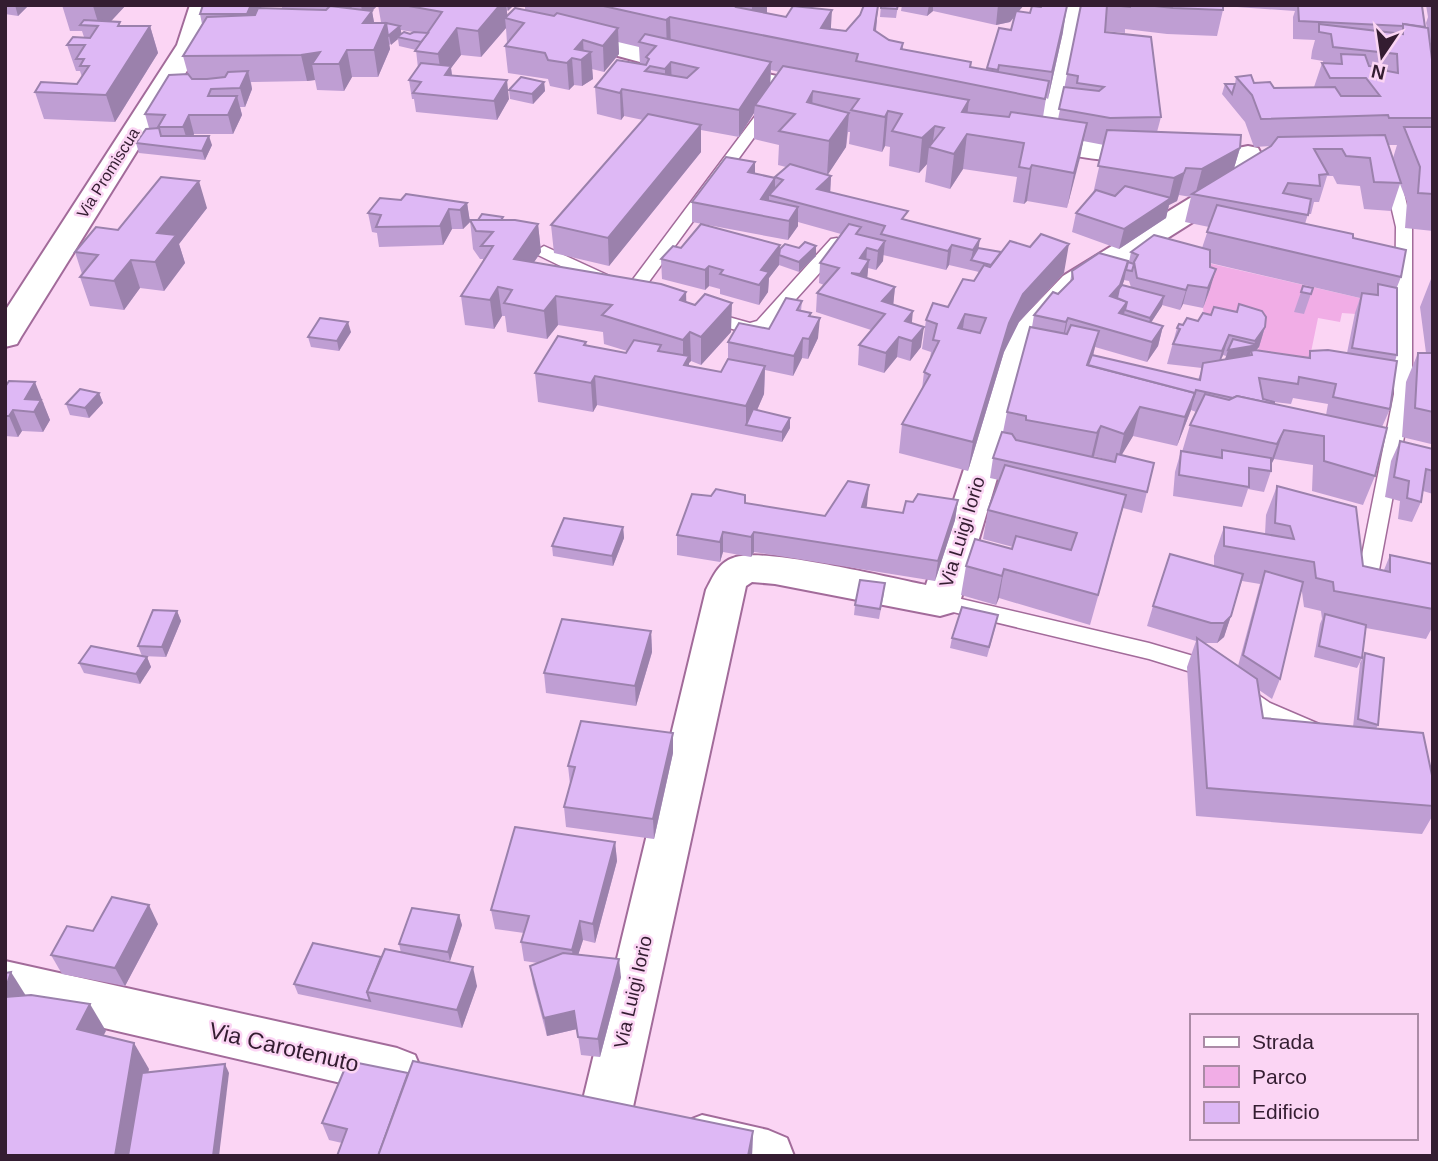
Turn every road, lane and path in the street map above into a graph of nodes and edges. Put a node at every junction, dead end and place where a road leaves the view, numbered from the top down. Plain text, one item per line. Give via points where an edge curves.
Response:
1 (202, 5) edge
2 (1078, 5) edge
3 (549, 30) edge
4 (784, 86) junction
5 (849, 100) edge
6 (1006, 135) edge
7 (1045, 143) junction
8 (1180, 152) edge
9 (1248, 153) dead end
10 (1389, 153) edge
11 (837, 243) edge
12 (544, 251) dead end
13 (685, 309) edge
14 (5, 337) edge
15 (1369, 570) edge
16 (940, 602) junction
17 (1334, 736) edge
18 (5, 983) edge
19 (446, 1083) edge
20 (768, 1156) edge

1 - 14 street, Via Promiscua via 190,45
2 - 7 street
3 - 4 street
4 - 5 street
4 - 12 lane via 641,293
6 - 7 street
7 - 8 street via 1097,150
9 - 16 street, Via Luigi Iorio via 1248,175 1074,283 1024,335
10 - 15 lane via 1404,227 1403,394
11 - 13 lane via 763,325 736,327
16 - 17 lane via 1199,666 1262,709
16 - 20 street, Via Luigi Iorio via 744,568 725,590 619,1120
18 - 19 street, Via Carotenuto

